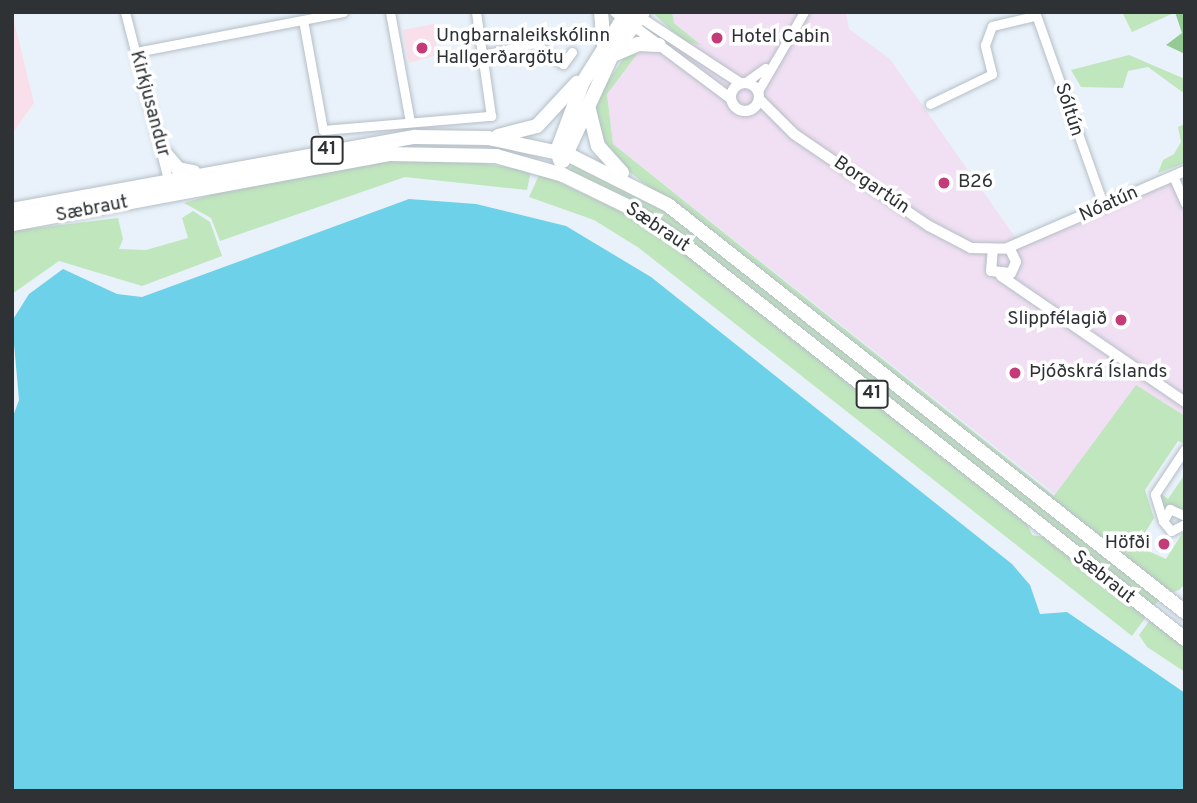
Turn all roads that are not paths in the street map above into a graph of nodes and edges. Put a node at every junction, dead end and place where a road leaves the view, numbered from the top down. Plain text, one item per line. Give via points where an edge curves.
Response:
1 (125, 12) edge
2 (344, 12) edge
3 (390, 12) edge
4 (476, 12) edge
5 (601, 12) edge
6 (804, 12) edge
7 (1035, 14) edge
8 (631, 15) edge
9 (303, 20) junction
10 (659, 45) junction
11 (136, 52) junction
12 (572, 52) dead end
13 (607, 52) junction
14 (484, 55) junction
15 (593, 63) junction
16 (769, 64) junction
17 (743, 83) junction
18 (758, 95) junction
19 (730, 98) junction
20 (587, 104) junction
21 (930, 104) dead end
22 (750, 110) junction
23 (775, 120) junction
24 (410, 122) junction
25 (488, 138) junction
26 (163, 152) junction
27 (562, 156) junction
28 (538, 166) junction
29 (1185, 171) edge
30 (206, 173) junction
31 (1173, 176) junction
32 (571, 179) junction
33 (152, 184) junction
34 (636, 185) junction
35 (168, 188) junction
36 (1185, 203) edge
37 (1104, 207) junction
38 (12, 210) edge
39 (12, 224) edge
40 (1033, 238) junction
41 (971, 248) junction
42 (1007, 248) junction
43 (993, 250) junction
44 (1015, 263) junction
45 (988, 264) junction
46 (1001, 276) junction
47 (1028, 293) junction
48 (1185, 402) edge
49 (1185, 449) edge
50 (1185, 516) edge
51 (1163, 521) junction
52 (1185, 524) edge
53 (1185, 612) edge
54 (1185, 639) edge

1 - 11 street, Kirkjusandur
2 - 9 street
3 - 24 street
4 - 14 street
5 - 13 main road
6 - 16 street
7 - 21 street via 992,26 985,45 992,74
7 - 37 street, Sóltún
8 - 10 street, Borgartún
8 - 13 main road
8 - 17 street, Borgartún
9 - 11 street
9 - 24 street via 323,130
10 - 13 main road via 638,44
10 - 19 street, Borgartún
11 - 26 street, Kirkjusandur
12 - 14 street via 563,64 534,43
13 - 15 main road
13 - 20 main road
14 - 24 street via 491,116
15 - 25 main road via 550,117 525,131
15 - 27 main road
16 - 17 street
16 - 18 street
17 - 18 street, Borgartún
17 - 19 street
18 - 22 street
18 - 23 street, Borgartún
19 - 22 street, Borgartún via 736,108
20 - 27 main road
20 - 34 main road via 598,146
22 - 23 street, Borgartún
23 - 41 street, Borgartún
25 - 27 main road, Sæbraut / 41
25 - 30 main road, Sæbraut / 41 via 415,137
26 - 30 main road via 178,169
26 - 33 main road
26 - 35 street, Kirkjusandur
27 - 28 main road
27 - 32 main road
27 - 34 main road, Sæbraut / 41
28 - 32 main road, Sæbraut / 41
28 - 35 main road, Sæbraut / 41 via 496,156 409,152
29 - 31 street, Nóatún
30 - 35 main road, Sæbraut / 41
31 - 36 street
31 - 37 street, Nóatún
32 - 54 main road, Sæbraut / 41 via 681,242
33 - 35 main road, Sæbraut / 41
33 - 38 main road, Sæbraut / 41
34 - 53 main road, Sæbraut / 41
35 - 39 main road, Sæbraut / 41
37 - 40 street, Nóatún
40 - 42 street, Nóatún
40 - 44 street, Nóatún
41 - 43 street, Borgartún
41 - 45 street, Borgartún
42 - 43 street, Borgartún
42 - 44 street, Borgartún
43 - 45 street
44 - 46 street
44 - 47 street, Borgartún
45 - 46 street, Borgartún
46 - 47 street, Borgartún
47 - 48 street, Borgartún
49 - 51 street via 1155,494
50 - 51 street via 1170,509
51 - 52 street via 1171,531

